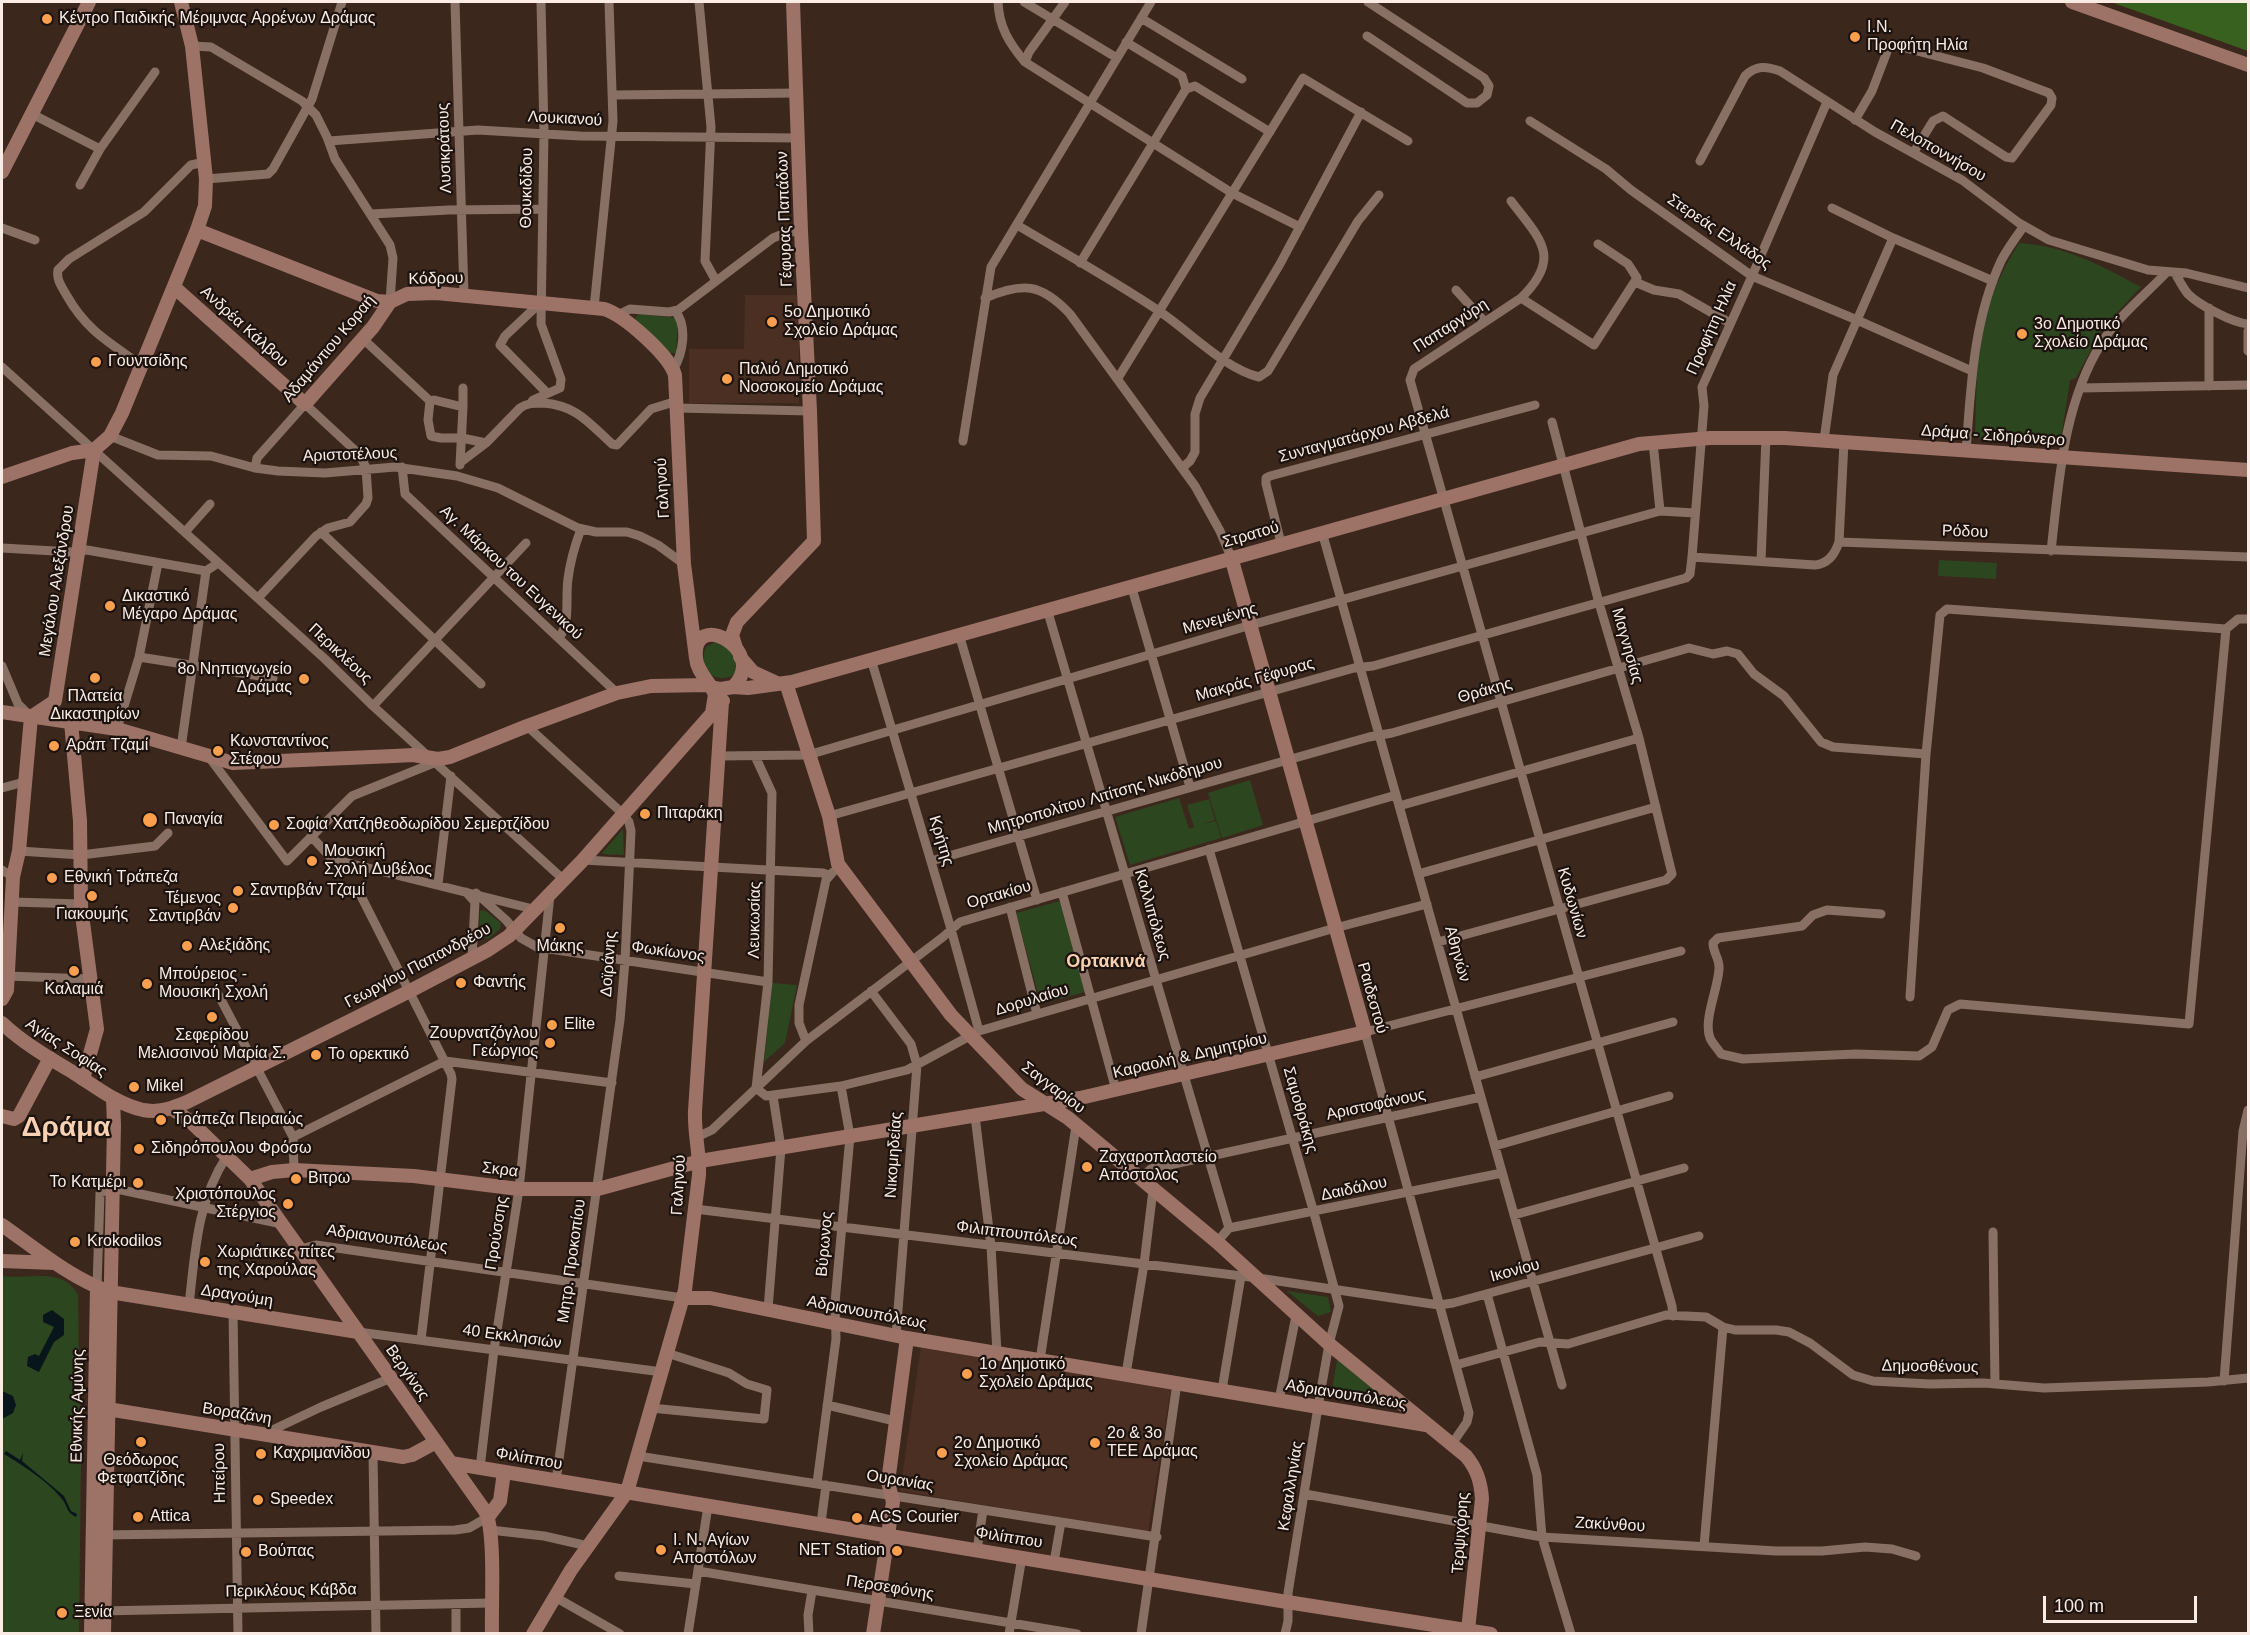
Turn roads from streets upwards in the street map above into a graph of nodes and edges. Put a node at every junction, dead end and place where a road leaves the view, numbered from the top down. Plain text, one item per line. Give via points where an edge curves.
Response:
1 (89, 2) edge
2 (181, 2) edge
3 (342, 2) edge
4 (455, 2) edge
5 (541, 2) edge
6 (609, 2) edge
7 (699, 2) edge
8 (793, 2) edge
9 (998, 2) edge
10 (1024, 2) edge
11 (1065, 2) edge
12 (1151, 2) edge
13 (1368, 2) edge
14 (2072, 2) edge
15 (1141, 18) junction
16 (1054, 20) junction
17 (1367, 36) dead end
18 (1126, 42) junction
19 (192, 46) junction
20 (1117, 58) junction
21 (1025, 62) junction
22 (2248, 65) edge
23 (155, 72) dead end
24 (1242, 79) dead end
25 (1186, 89) junction
26 (797, 93) junction
27 (707, 94) junction
28 (613, 95) junction
29 (1827, 102) junction
30 (1089, 105) junction
31 (309, 106) junction
32 (1360, 112) junction
33 (32, 114) junction
34 (1855, 120) junction
35 (1530, 121) dead end
36 (460, 130) junction
37 (543, 132) junction
38 (1270, 132) junction
39 (611, 136) junction
40 (710, 137) junction
41 (799, 138) junction
42 (329, 141) junction
43 (1408, 141) dead end
44 (1152, 142) junction
45 (100, 149) junction
46 (1914, 152) junction
47 (1700, 161) dead end
48 (205, 162) junction
49 (2, 172) edge
50 (206, 179) junction
51 (80, 185) dead end
52 (1232, 193) junction
53 (1378, 195) dead end
54 (1511, 201) dead end
55 (1832, 208) dead end
56 (462, 209) junction
57 (542, 209) junction
58 (371, 214) junction
59 (1017, 225) junction
60 (2024, 226) junction
61 (1300, 227) junction
62 (2, 228) edge
63 (197, 230) junction
64 (801, 231) junction
65 (1893, 238) junction
66 (35, 240) dead end
67 (1598, 244) dead end
68 (1080, 263) junction
69 (2170, 273) junction
70 (1752, 276) junction
71 (716, 281) junction
72 (1993, 281) junction
73 (1635, 282) junction
74 (174, 287) junction
75 (2248, 288) edge
76 (1456, 290) dead end
77 (464, 294) junction
78 (985, 298) junction
79 (1521, 298) junction
80 (390, 302) junction
81 (540, 303) junction
82 (594, 308) junction
83 (2209, 308) junction
84 (675, 311) junction
85 (1159, 311) junction
86 (618, 315) junction
87 (1857, 320) junction
88 (1485, 322) junction
89 (1730, 322) junction
90 (2248, 324) edge
91 (2248, 331) edge
92 (362, 338) junction
93 (2248, 351) edge
94 (1223, 358) junction
95 (141, 365) junction
96 (2, 367) edge
97 (674, 370) junction
98 (1972, 371) junction
99 (1119, 378) junction
100 (2248, 385) edge
101 (2209, 386) junction
102 (463, 388) dead end
103 (2080, 388) junction
104 (547, 393) junction
105 (430, 401) junction
106 (531, 403) junction
107 (304, 404) junction
108 (677, 404) junction
109 (1535, 405) dead end
110 (463, 407) junction
111 (810, 411) junction
112 (1552, 422) dead end
113 (1425, 435) junction
114 (110, 436) junction
115 (1734, 437) joint
116 (1766, 437) junction
117 (462, 438) junction
118 (1701, 438) junction
119 (1824, 440) junction
120 (963, 441) dead end
121 (1653, 442) junction
122 (1844, 442) junction
123 (486, 443) junction
124 (94, 450) junction
125 (1966, 451) junction
126 (2062, 457) junction
127 (461, 462) junction
128 (1563, 464) junction
129 (402, 467) junction
130 (255, 468) junction
131 (366, 468) junction
132 (1182, 468) junction
133 (2248, 470) edge
134 (457, 476) junction
135 (2, 477) edge
136 (1443, 498) junction
137 (210, 504) dead end
138 (1660, 511) junction
139 (1695, 513) junction
140 (581, 529) junction
141 (185, 532) junction
142 (321, 532) junction
143 (1322, 532) junction
144 (1581, 533) junction
145 (1839, 542) junction
146 (526, 543) dead end
147 (1281, 543) junction
148 (2, 548) edge
149 (2051, 551) junction
150 (78, 552) junction
151 (1231, 557) junction
152 (1692, 557) junction
153 (2248, 557) edge
154 (1761, 561) junction
155 (158, 563) junction
156 (219, 563) junction
157 (684, 564) junction
158 (1462, 567) junction
159 (206, 571) junction
160 (1689, 575) joint
161 (493, 577) junction
162 (1131, 585) junction
163 (258, 598) junction
164 (1341, 600) junction
165 (1599, 603) junction
166 (1047, 609) junction
167 (2248, 619) edge
168 (690, 622) junction
169 (737, 622) junction
170 (1251, 626) junction
171 (2226, 628) junction
172 (959, 634) junction
173 (711, 635) junction
174 (1481, 635) junction
175 (559, 638) junction
176 (435, 640) junction
177 (738, 652) junction
178 (1151, 654) junction
179 (139, 657) junction
180 (696, 658) junction
181 (871, 659) junction
182 (192, 665) junction
183 (2, 666) edge
184 (1360, 667) junction
185 (1618, 669) junction
186 (273, 678) dead end
187 (1068, 679) junction
188 (783, 683) junction
189 (481, 684) dead end
190 (710, 686) junction
191 (731, 687) junction
192 (1269, 692) junction
193 (617, 693) junction
194 (55, 702) junction
195 (722, 702) junction
196 (1500, 702) junction
197 (980, 704) junction
198 (373, 706) junction
199 (2, 712) edge
200 (31, 717) junction
201 (710, 717) junction
202 (1171, 719) junction
203 (71, 722) junction
204 (527, 726) junction
205 (117, 729) junction
206 (892, 730) junction
207 (1380, 736) junction
208 (1639, 738) junction
209 (1086, 743) junction
210 (181, 748) junction
211 (1926, 754) junction
212 (808, 755) junction
213 (719, 756) junction
214 (754, 756) junction
215 (208, 757) junction
216 (434, 760) junction
217 (1288, 760) junction
218 (999, 768) junction
219 (1520, 772) junction
220 (451, 776) junction
221 (24, 782) junction
222 (1190, 787) junction
223 (2, 788) edge
224 (911, 793) junction
225 (1396, 795) junction
226 (1399, 806) junction
227 (1656, 807) junction
228 (1106, 811) junction
229 (622, 813) junction
230 (829, 816) junction
231 (1305, 821) junction
232 (168, 833) dead end
233 (311, 836) junction
234 (1018, 836) junction
235 (1539, 840) junction
236 (1209, 849) junction
237 (18, 851) junction
238 (81, 855) junction
239 (583, 860) junction
240 (931, 861) junction
241 (629, 862) junction
242 (713, 867) junction
243 (771, 870) junction
244 (834, 871) junction
245 (7, 874) edge
246 (1125, 874) junction
247 (1418, 874) junction
248 (564, 880) junction
249 (438, 884) junction
250 (464, 890) junction
251 (359, 892) dead end
252 (1062, 892) junction
253 (476, 893) junction
254 (550, 895) junction
255 (1036, 900) junction
256 (12, 902) junction
257 (81, 904) junction
258 (1427, 904) junction
259 (1010, 907) junction
260 (1559, 909) junction
261 (537, 910) junction
262 (1881, 914) dead end
263 (6, 922) edge
264 (1335, 928) junction
265 (951, 929) junction
266 (515, 931) junction
267 (1438, 942) junction
268 (544, 949) junction
269 (1681, 951) dead end
270 (1240, 956) junction
271 (472, 958) junction
272 (625, 961) junction
273 (910, 962) junction
274 (706, 973) junction
275 (7, 976) junction
276 (90, 979) junction
277 (1579, 979) junction
278 (1155, 980) junction
279 (768, 982) junction
280 (410, 991) junction
281 (871, 991) junction
282 (217, 992) dead end
283 (1910, 997) dead end
284 (1090, 998) junction
285 (2, 999) edge
286 (1457, 1010) junction
287 (1037, 1014) junction
288 (1673, 1022) dead end
289 (2, 1023) edge
290 (1365, 1032) junction
291 (975, 1033) junction
292 (806, 1041) junction
293 (1597, 1044) junction
294 (1268, 1054) junction
295 (50, 1058) junction
296 (445, 1061) junction
297 (916, 1065) junction
298 (256, 1067) junction
299 (531, 1072) junction
300 (1183, 1074) junction
301 (1476, 1077) junction
302 (83, 1079) junction
303 (612, 1083) junction
304 (841, 1086) junction
305 (756, 1088) junction
306 (1116, 1090) junction
307 (773, 1096) junction
308 (1669, 1096) dead end
309 (1481, 1097) junction
310 (113, 1099) junction
311 (1045, 1104) junction
312 (171, 1108) junction
313 (2248, 1110) edge
314 (1616, 1111) junction
315 (2, 1116) edge
316 (975, 1116) junction
317 (1388, 1118) junction
318 (913, 1126) junction
319 (1076, 1126) junction
320 (850, 1136) junction
321 (293, 1137) junction
322 (696, 1137) junction
323 (1293, 1138) junction
324 (1495, 1146) junction
325 (781, 1148) junction
326 (227, 1156) junction
327 (1209, 1157) junction
328 (700, 1161) junction
329 (1684, 1168) dead end
330 (294, 1170) junction
331 (1502, 1173) junction
332 (250, 1179) junction
333 (440, 1179) junction
334 (1138, 1179) junction
335 (1636, 1181) junction
336 (112, 1188) junction
337 (519, 1189) junction
338 (598, 1189) junction
339 (1153, 1190) junction
340 (1408, 1192) junction
341 (203, 1209) junction
342 (696, 1209) junction
343 (1314, 1212) junction
344 (1514, 1215) junction
345 (775, 1220) junction
346 (2, 1224) edge
347 (282, 1224) junction
348 (842, 1228) junction
349 (1228, 1228) junction
350 (1993, 1232) dead end
351 (905, 1236) junction
352 (1699, 1236) dead end
353 (1217, 1242) junction
354 (991, 1246) junction
355 (1655, 1248) junction
356 (300, 1249) junction
357 (1058, 1254) junction
358 (2, 1261) edge
359 (430, 1262) junction
360 (55, 1263) junction
361 (1144, 1264) junction
362 (506, 1273) junction
363 (1241, 1276) junction
364 (1258, 1278) junction
365 (1533, 1282) junction
366 (584, 1285) junction
367 (1336, 1288) junction
368 (103, 1289) junction
369 (1487, 1294) junction
370 (683, 1299) junction
371 (189, 1305) junction
372 (1439, 1305) junction
373 (768, 1309) junction
374 (233, 1312) junction
375 (1296, 1316) junction
376 (1673, 1316) junction
377 (836, 1325) junction
378 (1723, 1327) junction
379 (358, 1332) junction
380 (902, 1337) junction
381 (421, 1340) junction
382 (1550, 1343) junction
383 (1329, 1344) junction
384 (494, 1350) junction
385 (667, 1353) junction
386 (997, 1353) junction
387 (1503, 1353) junction
388 (573, 1360) junction
389 (1040, 1360) junction
390 (1456, 1365) junction
391 (662, 1372) junction
392 (1126, 1374) junction
393 (391, 1378) junction
394 (2248, 1378) edge
395 (2224, 1381) junction
396 (1177, 1383) junction
397 (1995, 1384) junction
398 (1562, 1386) dead end
399 (1222, 1390) junction
400 (1279, 1400) junction
401 (827, 1405) junction
402 (1318, 1407) junction
403 (101, 1408) junction
404 (651, 1408) junction
405 (895, 1421) junction
406 (1428, 1425) junction
407 (234, 1430) junction
408 (263, 1435) junction
409 (436, 1442) junction
410 (1452, 1444) junction
411 (373, 1453) junction
412 (638, 1456) junction
413 (451, 1462) junction
414 (480, 1467) junction
415 (504, 1472) junction
416 (556, 1480) junction
417 (821, 1484) junction
418 (627, 1492) junction
419 (1305, 1494) junction
420 (892, 1496) junction
421 (708, 1506) junction
422 (983, 1510) junction
423 (1061, 1522) junction
424 (489, 1523) junction
425 (821, 1523) junction
426 (1480, 1527) junction
427 (374, 1530) junction
428 (236, 1532) junction
429 (888, 1534) junction
430 (99, 1536) junction
431 (1156, 1537) junction
432 (1542, 1537) junction
433 (588, 1546) junction
434 (1704, 1546) junction
435 (977, 1550) junction
436 (1916, 1556) dead end
437 (1022, 1557) junction
438 (1054, 1562) junction
439 (698, 1571) junction
440 (620, 1576) dead end
441 (1151, 1578) junction
442 (696, 1584) junction
443 (812, 1591) junction
444 (555, 1597) junction
445 (878, 1602) junction
446 (1287, 1602) junction
447 (491, 1603) junction
448 (456, 1604) junction
449 (375, 1605) junction
450 (237, 1607) junction
451 (98, 1611) junction
452 (1011, 1623) junction
453 (1468, 1630) junction
454 (91, 1634) edge
455 (104, 1634) edge
456 (238, 1634) edge
457 (376, 1634) edge
458 (456, 1634) edge
459 (492, 1634) edge
460 (533, 1634) edge
461 (620, 1634) edge
462 (688, 1634) edge
463 (809, 1634) edge
464 (873, 1634) edge
465 (1009, 1634) edge
466 (1077, 1634) edge
467 (1141, 1634) edge
468 (1285, 1634) edge
469 (1491, 1634) edge
470 (1571, 1634) edge

1 - 33 street
2 - 19 street
3 - 31 street
4 - 36 street, Λυσικράτους
5 - 37 street, Θουκιδίδου
6 - 28 street
7 - 27 street
8 - 26 street, Γέφυρας Παπάδων
9 - 21 street via 1002,29
10 - 16 street
11 - 16 street
12 - 15 street
13 - 17 street via 1484,78 1489,86 1487,95 1477,103 1467,103
14 - 22 street
15 - 18 street
15 - 24 street
16 - 20 street
16 - 21 street
18 - 20 street
18 - 25 street via 1182,76
19 - 31 street, Αδαμάντιου Κοραή via 211,47
19 - 48 street
20 - 30 street
21 - 30 street
23 - 45 street
25 - 38 street via 1195,86
25 - 44 street
26 - 27 street
26 - 41 street, Γέφυρας Παπάδων
27 - 28 street
27 - 40 street
28 - 39 street
29 - 34 street, Πελοποννήσου
29 - 47 street, Πελοποννήσου via 1780,71 1751,70
29 - 70 street, Προφήτη Ηλία
30 - 44 street
30 - 59 street
31 - 42 street, Αδαμάντιου Κοραή
31 - 50 street via 268,174
32 - 38 street via 1303,78
32 - 43 street
32 - 61 street
33 - 45 street
33 - 49 street
34 - 46 street, Πελοποννήσου
34 - 46 street via 1872,92 1890,44 1983,68 2049,93 2052,98 2051,105 2012,158 1942,117 1933,121
35 - 70 street, Στερεάς Ελλάδος via 1606,169
36 - 37 street, Λουκιανού
36 - 42 street, Λουκιανού
36 - 56 street, Λυσικράτους
37 - 39 street, Λουκιανού
37 - 57 street, Θουκιδίδου
38 - 52 street
39 - 40 street, Λουκιανού
39 - 82 street
40 - 41 street, Λουκιανού
40 - 71 street via 705,261
41 - 64 street, Γέφυρας Παπάδων
42 - 58 street, Αδαμάντιου Κοραή via 335,159
44 - 52 street
44 - 68 street
45 - 51 street
46 - 60 street, Πελοποννήσου via 1975,189
48 - 50 street
48 - 95 street via 191,165 144,212 60,268 58,281 82,320
50 - 63 street via 206,198
52 - 61 street
52 - 85 street
53 - 94 street via 1358,221 1268,372 1259,377 1250,375
54 - 79 street, Παπαργύρη via 1545,256 1538,278
55 - 65 street
56 - 57 street
56 - 58 street
56 - 77 street, Λυσικράτους
57 - 81 street, Θουκιδίδου
58 - 80 street, Αδαμάντιου Κοραή via 392,251
59 - 68 street
59 - 78 street via 991,267
60 - 69 street, Πελοποννήσου via 2054,242 2133,267
60 - 72 street via 2002,258
61 - 94 street
62 - 66 street
63 - 74 street
63 - 80 street, Κόδρου via 360,296
64 - 71 street via 780,234
64 - 111 street, Γέφυρας Παπάδων
65 - 72 street
65 - 87 street
67 - 73 street via 1628,264 1636,274
68 - 85 street
69 - 75 street, Πελοποννήσου via 2186,273
69 - 83 street via 2196,302
69 - 103 street via 2102,342
70 - 87 street, Στερεάς Ελλάδος
70 - 89 street, Προφήτη Ηλία
71 - 84 street
72 - 98 street via 1978,330
73 - 79 street via 1594,345
73 - 89 street via 1679,294
74 - 95 street
74 - 107 street, Ανδρέα Κάλβου
76 - 88 street
77 - 80 street, Κόδρου via 414,293
77 - 81 street, Κόδρου
78 - 99 street via 1015,287 1029,287 1058,301
78 - 120 street
79 - 88 street, Παπαργύρη
80 - 92 street, Αδαμάντιου Κοραή
81 - 82 street, Κόδρου
81 - 104 street, Θουκιδίδου via 542,329 561,379 560,388
81 - 104 street via 500,345
82 - 86 street, Κόδρου
83 - 90 street
83 - 101 street
84 - 86 street, Κόδρου via 630,309
84 - 97 street via 681,320 682,349
85 - 94 street
85 - 99 street
86 - 97 street, Κόδρου
87 - 98 street, Στερεάς Ελλάδος
87 - 119 street via 1833,375
88 - 113 street, Παπαργύρη via 1411,372 1410,385
89 - 118 street, Προφήτη Ηλία via 1702,387
91 - 93 street
92 - 105 street
92 - 107 street, Αδαμάντιου Κοραή
94 - 132 street via 1200,398 1195,414 1195,452
95 - 114 street
96 - 124 street, Περικλέους
97 - 108 street, Γαληνού
98 - 125 street
99 - 132 street
100 - 101 street
101 - 103 street
102 - 110 street
103 - 126 street
104 - 106 street
105 - 110 street
105 - 117 street via 431,436
106 - 108 street via 568,407 617,445 651,409
106 - 123 street via 520,408
107 - 130 street, Αδαμάντιου Κοραή via 257,458
107 - 131 street, Ανδρέα Κάλβου via 358,453
108 - 111 street
108 - 157 street, Γαληνού
109 - 113 street, Συνταγματάρχου Αβδελά
110 - 117 street
111 - 169 street, Γέφυρας Παπάδων via 814,541
112 - 128 street, Μαγνησίας
113 - 136 street, Παπαργύρη
113 - 147 street, Συνταγματάρχου Αβδελά via 1266,478
114 - 124 street
114 - 130 street, Αριστοτέλους via 158,454 211,456
115 - 116 street, Δράμα - Σιδηρόνερο
115 - 118 street, Στρατού
116 - 119 street, Δράμα - Σιδηρόνερο
116 - 154 street
117 - 123 street
117 - 127 street
118 - 121 street, Στρατού
118 - 139 street, Προφήτη Ηλία
119 - 122 street, Δράμα - Σιδηρόνερο
121 - 128 street, Στρατού
121 - 138 street
122 - 125 street, Δράμα - Σιδηρόνερο
122 - 145 street
123 - 127 street
124 - 135 street via 72,453
124 - 141 street, Περικλέους
124 - 150 street, Μεγάλου Αλεξάνδρου
125 - 126 street, Δράμα - Σιδηρόνερο
126 - 133 street, Δράμα - Σιδηρόνερο
126 - 149 street
127 - 134 street
128 - 136 street, Στρατού
128 - 144 street, Μαγνησίας
129 - 131 street, Αριστοτέλους
129 - 134 street, Αριστοτέλους
129 - 161 street, Αγ. Μάρκου του Ευγενικού via 405,494
130 - 131 street, Αριστοτέλους via 325,473
131 - 142 street via 366,504 350,522
132 - 151 street via 1211,514
134 - 140 street, Αριστοτέλους via 498,488
136 - 143 street, Στρατού
136 - 158 street, Κυδωνίων
137 - 141 street
138 - 139 street, Μενεμένης
138 - 144 street, Μενεμένης
139 - 152 street, Προφήτη Ηλία
140 - 157 street, Αριστοτέλους via 631,533
140 - 175 street via 569,568 566,626
141 - 156 street, Περικλέους
142 - 163 street
142 - 176 street
143 - 147 street, Στρατού
143 - 164 street, Αθηνών
144 - 158 street, Μενεμένης
144 - 165 street, Μαγνησίας
145 - 149 street, Ρόδου
145 - 154 street via 1823,564
146 - 161 street
147 - 151 street, Στρατού
148 - 150 street
149 - 153 street, Ρόδου
150 - 155 street via 87,550
150 - 194 street, Μεγάλου Αλεξάνδρου
151 - 162 street, Στρατού
151 - 170 street, Ραιδεστού
152 - 154 street
152 - 160 street, Προφήτη Ηλία
155 - 159 street
155 - 179 street
156 - 159 street
156 - 163 street, Περικλέους
157 - 168 street, Γαληνού
158 - 164 street, Μενεμένης
158 - 174 street, Κυδωνίων
159 - 182 street
160 - 165 street, Μακράς Γέφυρας
161 - 175 street, Αγ. Μάρκου του Ευγενικού
161 - 176 street
162 - 166 street, Στρατού
162 - 178 street
163 - 198 street, Περικλέους
164 - 170 street, Μενεμένης
164 - 184 street, Αθηνών
165 - 174 street, Μακράς Γέφυρας
165 - 185 street, Μαγνησίας
166 - 172 street, Στρατού
166 - 187 street, Καλλιπόλεως
167 - 171 street via 2238,619
168 - 173 street
168 - 180 street, Γαληνού
169 - 173 street, Γέφυρας Παπάδων
169 - 177 street via 732,634
170 - 178 street, Μενεμένης
170 - 192 street, Ραιδεστού
171 - 211 street via 1947,609 1940,615
171 - 262 street via 2189,1024 1960,1004 1948,1010 1932,1047 1918,1056 1856,1054 1743,1059 1721,1054 1710,1038 1709,1021 1720,967 1713,951 1718,938 1802,926 1827,910
172 - 181 street, Στρατού
172 - 197 street
173 - 177 street via 726,638
173 - 180 street via 698,644
174 - 184 street, Μακράς Γέφυρας
174 - 196 street, Κυδωνίων
175 - 193 street, Αγ. Μάρκου του Ευγενικού
176 - 189 street
176 - 198 street
177 - 188 street via 753,672
177 - 191 street via 741,674
178 - 187 street, Μενεμένης
178 - 202 street
179 - 182 street
179 - 205 street
180 - 190 street
181 - 188 street, Στρατού
181 - 206 street, Κρήτης
182 - 186 street
182 - 210 street
183 - 200 street via 18,704
184 - 192 street, Μακράς Γέφυρας
184 - 207 street, Αθηνών
185 - 196 street, Θράκης
185 - 208 street, Μαγνησίας
185 - 211 street, Θράκης via 1689,648 1713,654 1738,654 1754,674 1784,696 1821,742 1833,747
187 - 197 street, Μενεμένης
187 - 209 street, Καλλιπόλεως
188 - 191 street, Στρατού
188 - 212 street, Σαγγαρίου
190 - 191 street
190 - 193 street via 651,686
190 - 201 street via 716,699
191 - 195 street, Γεωργίου Παπανδρέου
192 - 202 street, Μακράς Γέφυρας
192 - 217 street, Ραιδεστού
193 - 204 street
194 - 200 street
194 - 203 street
195 - 201 street, Γεωργίου Παπανδρέου
195 - 213 street, Γαληνού
196 - 207 street, Θράκης
196 - 219 street, Κυδωνίων
197 - 206 street, Μενεμένης
197 - 218 street
198 - 216 street, Περικλέους
199 - 200 street
200 - 203 street
200 - 221 street
201 - 229 street, Γεωργίου Παπανδρέου
202 - 209 street, Μακράς Γέφυρας
202 - 222 street
203 - 205 street
203 - 238 street
204 - 216 street
204 - 229 street
205 - 210 street
206 - 212 street, Μενεμένης
206 - 224 street, Κρήτης
207 - 217 street, Θράκης
207 - 225 street, Αθηνών
208 - 219 street
208 - 227 street, Μαγνησίας
209 - 218 street, Μακράς Γέφυρας
209 - 228 street, Καλλιπόλεως
210 - 215 street
211 - 283 street
212 - 214 street, Μενεμένης
212 - 230 street, Σαγγαρίου
213 - 214 street, Μενεμένης
213 - 242 street, Γαληνού
214 - 243 street, Λευκωσίας via 772,793
215 - 216 street via 233,763 406,755
215 - 233 street via 287,861
216 - 220 street, Περικλέους
216 - 233 street via 352,796
217 - 222 street, Μητροπολίτου Λιτίτσης Νικόδημου
217 - 231 street, Ραιδεστού
218 - 224 street, Μακράς Γέφυρας
218 - 234 street
219 - 226 street
219 - 235 street, Κυδωνίων
220 - 248 street, Περικλέους
220 - 249 street
221 - 223 street
221 - 237 street
222 - 228 street, Μητροπολίτου Λιτίτσης Νικόδημου
224 - 230 street, Μακράς Γέφυρας
224 - 240 street, Κρήτης
225 - 226 street, Αθηνών
225 - 231 street, Ορτακίου
226 - 247 street, Αθηνών
227 - 235 street
227 - 260 street, Μαγνησίας via 1671,877
228 - 234 street, Μητροπολίτου Λιτίτσης Νικόδημου
228 - 246 street, Καλλιπόλεως
229 - 239 street, Γεωργίου Παπανδρέου
229 - 241 street, Δοϊράνης via 630,826
230 - 244 street, Σαγγαρίου
231 - 236 street, Ορτακίου
231 - 264 street, Ραιδεστού
232 - 238 street via 155,846
233 - 249 street, Φωκίωνος via 332,859
234 - 240 street, Μητροπολίτου Λιτίτσης Νικόδημου
234 - 255 street
235 - 247 street
235 - 260 street, Κυδωνίων
236 - 246 street, Ορτακίου
236 - 270 street, Σαμοθράκης
237 - 238 street
237 - 245 street
238 - 257 street
239 - 241 street
239 - 248 street, Γεωργίου Παπανδρέου
240 - 265 street, Κρήτης
241 - 242 street
241 - 272 street, Δοϊράνης
242 - 243 street
242 - 274 street, Γαληνού
243 - 244 street
243 - 279 street, Λευκωσίας
244 - 273 street, Σαγγαρίου
244 - 292 street via 826,879 799,1005 799,1023
245 - 256 street
246 - 252 street, Ορτακίου
246 - 278 street, Καλλιπόλεως
247 - 258 street, Αθηνών
248 - 254 street, Γεωργίου Παπανδρέου
249 - 250 street, Φωκίωνος
250 - 253 street, Φωκίωνος
250 - 271 street via 475,902
251 - 280 street
252 - 255 street, Ορτακίου
252 - 284 street
253 - 261 street, Φωκίωνος
253 - 266 street, Φωκίωνος
254 - 261 street, Γεωργίου Παπανδρέου
254 - 268 street, Προύσσης
255 - 259 street, Ορτακίου
256 - 257 street
256 - 263 street
257 - 276 street
258 - 264 street, Δορυλαίου
258 - 267 street, Αθηνών
259 - 265 street, Ορτακίου via 960,922
259 - 287 street
260 - 267 street
260 - 277 street, Κυδωνίων
261 - 266 street, Γεωργίου Παπανδρέου
263 - 275 street
264 - 270 street, Δορυλαίου
264 - 290 street, Ραιδεστού
265 - 273 street, Ορτακίου
265 - 291 street, Κρήτης
266 - 268 street, Φωκίωνος via 525,941
266 - 271 street, Γεωργίου Παπανδρέου
267 - 286 street, Αθηνών
268 - 272 street, Φωκίωνος
268 - 299 street, Προύσσης
269 - 277 street, Καραολή & Δημητρίου
270 - 278 street, Δορυλαίου
270 - 294 street, Σαμοθράκης
271 - 280 street, Γεωργίου Παπανδρέου
272 - 274 street, Φωκίωνος
272 - 303 street, Δοϊράνης
273 - 281 street, Ορτακίου
273 - 291 street, Σαγγαρίου
274 - 279 street, Φωκίωνος
274 - 322 street, Γαληνού
275 - 276 street
275 - 285 street
276 - 302 street via 97,1031
277 - 286 street, Καραολή & Δημητρίου
277 - 293 street, Κυδωνίων
278 - 284 street, Δορυλαίου
278 - 300 street, Καλλιπόλεως
279 - 305 street, Λευκωσίας
280 - 296 street
280 - 298 street, Γεωργίου Παπανδρέου
281 - 292 street, Ορτακίου
281 - 297 street, Νικομηδείας via 911,1044
282 - 298 street
284 - 287 street, Δορυλαίου
284 - 306 street
286 - 290 street, Καραολή & Δημητρίου
286 - 301 street, Αθηνών
287 - 291 street, Δορυλαίου
288 - 293 street
289 - 295 street, Αγίας Σοφίας
290 - 294 street, Καραολή & Δημητρίου
290 - 317 street, Ραιδεστού
291 - 297 street, Δορυλαίου
291 - 311 street, Σαγγαρίου via 1019,1086
292 - 305 street, Ορτακίου
293 - 301 street
293 - 314 street, Κυδωνίων
294 - 300 street, Καραολή & Δημητρίου
294 - 323 street, Σαμοθράκης
295 - 302 street, Αγίας Σοφίας
295 - 315 street via 16,1118
296 - 299 street
296 - 321 street
296 - 333 street via 452,1079
297 - 304 street, Δορυλαίου
297 - 318 street, Νικομηδείας
298 - 312 street, Γεωργίου Παπανδρέου
298 - 321 street
299 - 303 street
299 - 337 street, Προύσσης
300 - 306 street, Καραολή & Δημητρίου
300 - 327 street, Καλλιπόλεως
301 - 309 street, Αθηνών
302 - 310 street, Αγίας Σοφίας
303 - 338 street, Δοϊράνης
304 - 307 street, Δορυλαίου
304 - 320 street, Βύρωνος
305 - 307 street
305 - 322 street, Ορτακίου via 712,1131
306 - 311 street, Καραολή & Δημητρίου
307 - 325 street
308 - 314 street
309 - 317 street, Αριστοφάνους
309 - 324 street, Αθηνών
310 - 312 street, Αγίας Σοφίας via 144,1110
310 - 336 street, Εθνικής Αμύνης
311 - 316 street, Καραολή & Δημητρίου
311 - 319 street, Σαγγαρίου
312 - 326 street, Βεργίνας
313 - 395 street via 2243,1131
314 - 324 street
314 - 335 street, Κυδωνίων
316 - 318 street, Καραολή & Δημητρίου
316 - 354 street
317 - 323 street, Αριστοφάνους
317 - 340 street, Ραιδεστού
318 - 320 street, Καραολή & Δημητρίου
318 - 351 street, Νικομηδείας
319 - 334 street, Σαγγαρίου
319 - 357 street
320 - 325 street, Καραολή & Δημητρίου
320 - 348 street, Βύρωνος
321 - 330 street
322 - 328 street, Γαληνού
323 - 327 street, Αριστοφάνους
323 - 343 street, Σαμοθράκης
324 - 331 street, Αθηνών
325 - 328 street, Καραολή & Δημητρίου
325 - 345 street
326 - 332 street, Βεργίνας
326 - 341 street via 211,1184
327 - 334 street, Αριστοφάνους via 1150,1170
327 - 349 street, Καλλιπόλεως
328 - 338 street, Σκρα
328 - 342 street, Γαληνού
329 - 335 street
330 - 332 street, Σκρα
330 - 333 street, Σκρα
331 - 340 street, Δαιδάλου
331 - 344 street, Αθηνών
332 - 347 street, Βεργίνας
333 - 337 street, Σκρα
333 - 359 street
334 - 339 street, Σαγγαρίου
335 - 344 street
335 - 355 street, Κυδωνίων
336 - 341 street
336 - 368 street, Εθνικής Αμύνης
337 - 338 street, Σκρα
337 - 362 street, Προύσσης
338 - 366 street, Μητρ. Προκοπίου
339 - 353 street, Σαγγαρίου
339 - 361 street
340 - 343 street, Δαιδάλου
340 - 372 street, Ραιδεστού
341 - 347 street
341 - 371 street
342 - 345 street, Φιλιππουπόλεως
342 - 370 street, Γαληνού
343 - 349 street, Δαιδάλου
343 - 367 street, Σαμοθράκης
344 - 365 street, Αθηνών
345 - 348 street, Φιλιππουπόλεως
345 - 373 street
346 - 360 street
347 - 356 street, Βεργίνας
348 - 351 street, Φιλιππουπόλεως
348 - 377 street, Βύρωνος
349 - 353 street
350 - 397 street
351 - 354 street, Φιλιππουπόλεως
351 - 380 street, Νικομηδείας
352 - 355 street, Ικονίου
353 - 364 street, Σαγγαρίου
354 - 357 street, Φιλιππουπόλεως
354 - 386 street
355 - 365 street, Ικονίου
355 - 376 street, Κυδωνίων
356 - 359 street, Αδριανουπόλεως via 316,1245
356 - 379 street, Βεργίνας
357 - 361 street, Φιλιππουπόλεως
357 - 389 street
358 - 360 street
359 - 362 street, Αδριανουπόλεως
359 - 381 street
360 - 368 street
361 - 363 street, Φιλιππουπόλεως
361 - 392 street
362 - 366 street, Αδριανουπόλεως
362 - 384 street, Προύσσης
363 - 364 street, Φιλιππουπόλεως
363 - 399 street
364 - 367 street, Φιλιππουπόλεως
364 - 375 street, Σαγγαρίου
365 - 369 street, Ικονίου
365 - 382 street, Αθηνών
366 - 370 street, Αδριανουπόλεως
366 - 388 street, Μητρ. Προκοπίου
367 - 372 street, Ικονίου
367 - 383 street, Σαμοθράκης via 1339,1308
368 - 371 street, Δραγούμη
368 - 403 street, Εθνικής Αμύνης
369 - 372 street, Ικονίου
369 - 387 street
370 - 373 street, Αδριανουπόλεως via 710,1298
370 - 385 street, Γαληνού
371 - 374 street, Δραγούμη
372 - 390 street, Ραιδεστού
373 - 377 street, Αδριανουπόλεως
374 - 379 street, Δραγούμη
374 - 407 street, Ηπείρου
375 - 383 street, Σαγγαρίου
375 - 400 street
376 - 378 street, Δημοσθένους via 1706,1317
376 - 382 street, Δημοσθένους via 1568,1344
377 - 380 street, Αδριανουπόλεως
377 - 401 street, Βύρωνος
378 - 397 street, Δημοσθένους via 1789,1332 1868,1381
378 - 434 street
379 - 381 street, 40 Εκκλησιών
379 - 393 street, Βεργίνας
380 - 386 street, Αδριανουπόλεως
380 - 405 street, Νικομηδείας
381 - 384 street, 40 Εκκλησιών
382 - 387 street, Δημοσθένους via 1540,1342
382 - 398 street, Αθηνών
383 - 402 street, Κεφαλληνίας
383 - 406 street, Σαγγαρίου
384 - 388 street, 40 Εκκλησιών
384 - 414 street, Προύσσης
385 - 391 street, Γαληνού
385 - 404 street via 767,1390 764,1419
386 - 389 street, Αδριανουπόλεως
387 - 390 street, Δημοσθένους
387 - 432 street via 1537,1475
388 - 391 street, 40 Εκκλησιών
388 - 416 street, Μητρ. Προκοπίου
389 - 392 street, Αδριανουπόλεως
390 - 410 street, Ραιδεστού via 1469,1418
391 - 404 street, Γαληνού
392 - 396 street, Αδριανουπόλεως
393 - 408 street
393 - 409 street, Βεργίνας
394 - 395 street, Δημοσθένους
395 - 397 street, Δημοσθένους via 2044,1388
396 - 399 street, Αδριανουπόλεως
396 - 431 street
399 - 400 street, Αδριανουπόλεως
400 - 402 street, Αδριανουπόλεως
401 - 405 street
401 - 417 street, Βύρωνος
402 - 406 street, Αδριανουπόλεως
402 - 419 street, Κεφαλληνίας
403 - 407 street, Βοραζάνη
403 - 430 street, Εθνικής Αμύνης
404 - 412 street, Γαληνού
405 - 420 street, Νικομηδείας via 888,1482
406 - 410 street, Τερψιχόρης
407 - 408 street, Βοραζάνη
407 - 428 street, Ηπείρου
408 - 411 street, Βοραζάνη
409 - 411 street, Βοραζάνη via 409,1456
409 - 413 street, Βεργίνας
410 - 426 street, Τερψιχόρης via 1478,1473 1482,1498
411 - 427 street
412 - 417 street, Ουρανίας
412 - 418 street, Γαληνού
413 - 414 street, Φιλίππου
413 - 424 street, Βεργίνας
414 - 415 street, Φιλίππου
415 - 416 street, Φιλίππου
415 - 424 street via 500,1501
416 - 418 street, Φιλίππου
417 - 420 street, Ουρανίας
417 - 425 street, Βύρωνος
418 - 421 street, Φιλίππου
418 - 433 street, Γαληνού
419 - 426 street, Ζακύνθου
419 - 446 street, Κεφαλληνίας
420 - 422 street, Ουρανίας
420 - 429 street, Νικομηδείας
421 - 425 street, Φιλίππου
421 - 439 street
422 - 423 street, Ουρανίας
422 - 435 street
423 - 431 street, Ουρανίας
423 - 438 street
424 - 427 street via 462,1529
424 - 433 street
424 - 447 street
425 - 429 street, Φιλίππου
426 - 432 street, Ζακύνθου
426 - 453 street, Τερψιχόρης
427 - 428 street
427 - 449 street
428 - 430 street
428 - 450 street, Ηπείρου
429 - 435 street, Φιλίππου
429 - 445 street, Νικομηδείας
430 - 451 street, Εθνικής Αμύνης
431 - 441 street
432 - 434 street, Ζακύνθου
432 - 470 street
433 - 444 street, Γαληνού
434 - 436 street, Ζακύνθου via 1776,1551 1892,1549
435 - 437 street, Φιλίππου
437 - 438 street, Φιλίππου
437 - 452 street
438 - 441 street, Φιλίππου
439 - 442 street
439 - 443 street, Περσεφόνης
440 - 442 street
441 - 446 street, Φιλίππου
441 - 467 street
442 - 462 street
443 - 445 street, Περσεφόνης
443 - 463 street
444 - 460 street, Γαληνού
444 - 461 street
445 - 452 street, Περσεφόνης
445 - 464 street, Νικομηδείας
446 - 453 street, Φιλίππου
446 - 468 street, Κεφαλληνίας
447 - 448 street, Περικλέους Κάβδα
447 - 459 street
448 - 449 street, Περικλέους Κάβδα
448 - 458 street
449 - 450 street, Περικλέους Κάβδα
449 - 457 street
450 - 451 street, Περικλέους Κάβδα
450 - 456 street, Ηπείρου
451 - 454 street, Εθνικής Αμύνης
451 - 455 street, Εθνικής Αμύνης
452 - 465 street
452 - 466 street, Περσεφόνης
453 - 469 street, Φιλίππου

